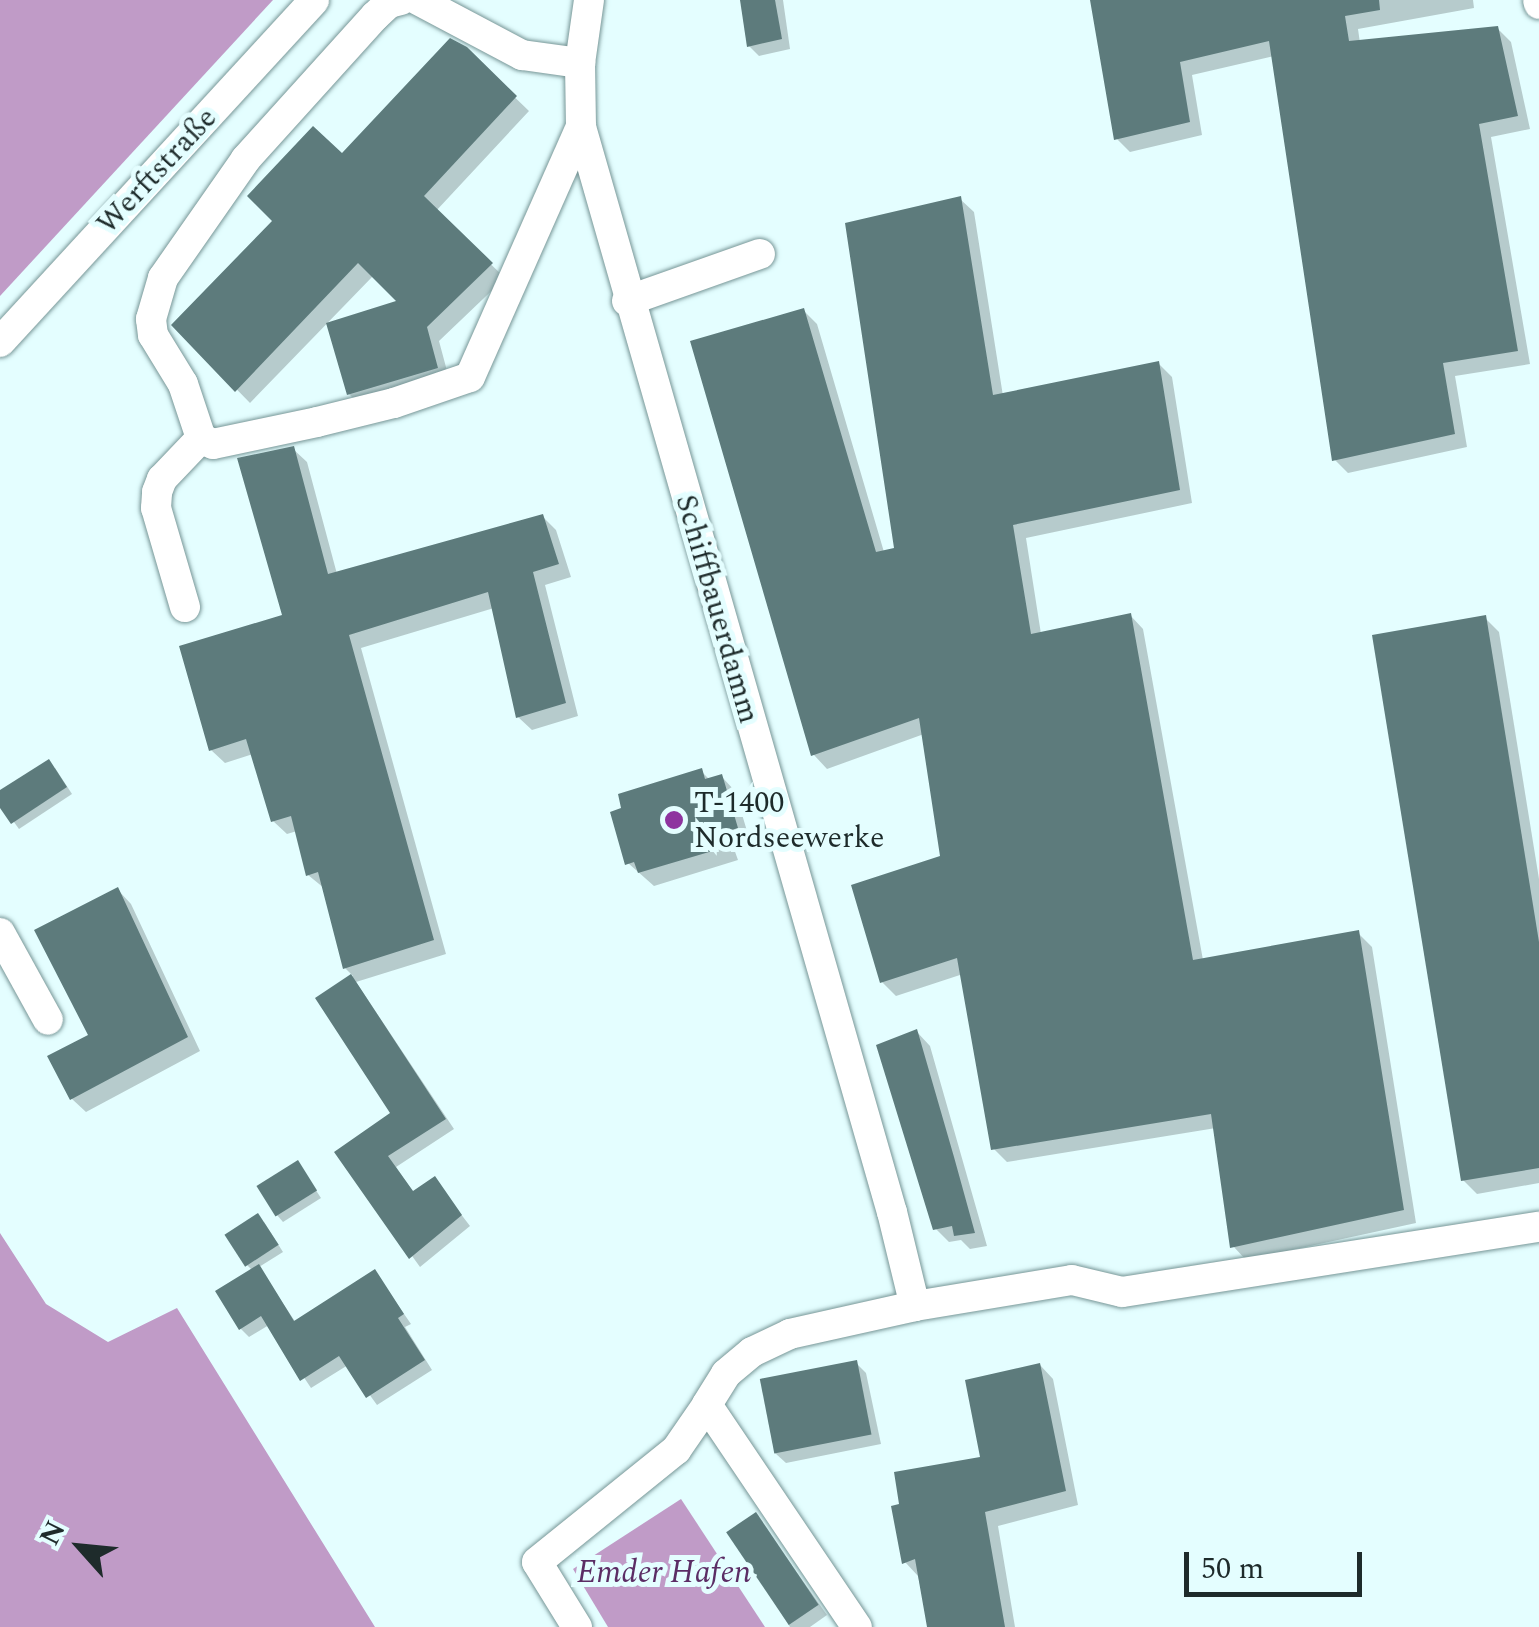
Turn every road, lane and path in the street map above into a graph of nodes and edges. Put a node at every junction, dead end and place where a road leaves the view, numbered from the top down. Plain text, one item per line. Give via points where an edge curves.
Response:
1 (314, 0) edge
2 (401, 0) edge
3 (418, 0) edge
4 (589, 0) edge
5 (580, 63) junction
6 (580, 127) junction
7 (760, 254) dead end
8 (628, 301) junction
9 (0, 342) edge
10 (201, 438) junction
11 (185, 607) dead end
12 (0, 933) edge
13 (48, 1020) dead end
14 (1539, 1227) edge
15 (915, 1306) junction
16 (708, 1405) junction
17 (577, 1627) edge
18 (857, 1627) edge

1 - 9 lane, Werftstraße
2 - 10 lane via 374,16 246,159 162,278 153,334 182,384
3 - 5 lane via 522,56
4 - 5 lane, Schiffbauerdamm
5 - 6 lane, Schiffbauerdamm
6 - 8 lane, Schiffbauerdamm
6 - 10 lane via 470,376 306,425 214,444
7 - 8 lane
8 - 15 lane, Schiffbauerdamm
10 - 11 lane via 156,492
12 - 13 lane
14 - 15 lane via 1122,1292 1072,1280
15 - 16 lane via 790,1334 752,1352 726,1374
16 - 17 lane via 676,1450 537,1562
16 - 18 lane

